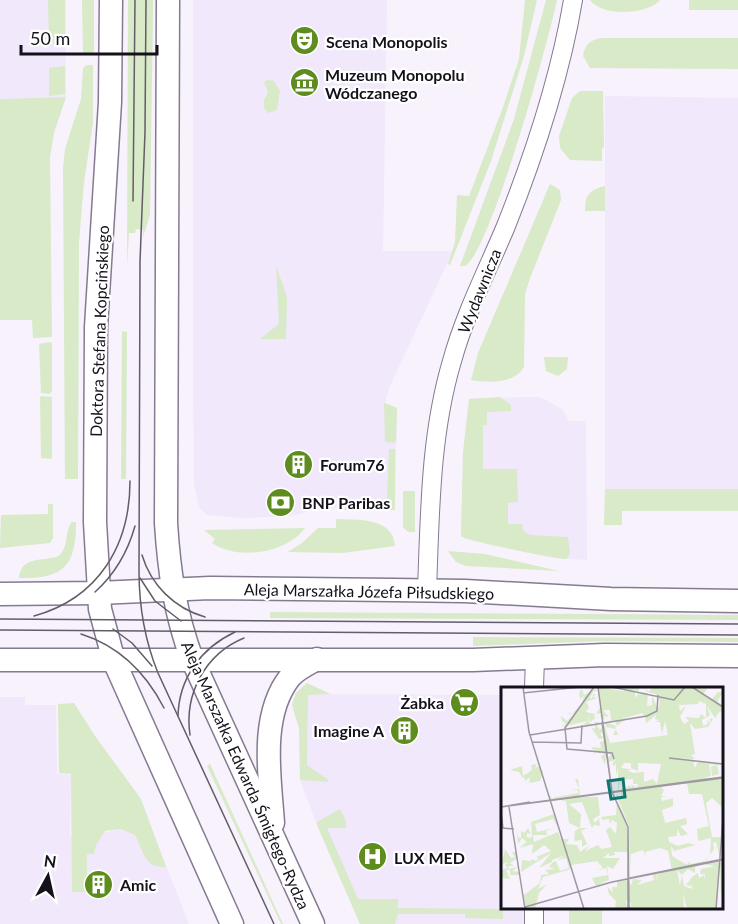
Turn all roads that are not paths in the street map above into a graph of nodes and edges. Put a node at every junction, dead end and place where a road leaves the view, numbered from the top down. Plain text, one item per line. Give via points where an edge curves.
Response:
1 (111, 0) edge
2 (168, 0) edge
3 (573, 0) edge
4 (172, 590) junction
5 (427, 590) junction
6 (98, 593) junction
7 (0, 594) edge
8 (738, 601) edge
9 (738, 656) edge
10 (535, 658) junction
11 (192, 659) junction
12 (319, 659) junction
13 (0, 660) edge
14 (114, 661) junction
15 (534, 687) edge
16 (274, 835) junction
17 (232, 924) edge
18 (313, 924) edge

1 - 6 main road, Doktora Stefana Kopcińskiego via 110,102 96,327
2 - 4 main road via 166,523
3 - 5 street, Wydawnicza via 544,122 451,362 436,435
4 - 5 main road, Aleja Marszałka Józefa Piłsudskiego
4 - 6 main road, Aleja Marszałka Józefa Piłsudskiego
4 - 11 main road, Aleja Marszałka Edwarda Śmigłego-Rydza
5 - 8 main road, Aleja Marszałka Józefa Piłsudskiego
6 - 7 main road, Aleja Marszałka Józefa Piłsudskiego
6 - 14 main road, Doktora Stefana Kopcińskiego
9 - 10 main road
10 - 12 main road
10 - 15 street
11 - 12 main road
11 - 14 main road
11 - 16 main road, Aleja Marszałka Edwarda Śmigłego-Rydza
12 - 16 main road via 290,678 273,718 269,759
13 - 14 main road
14 - 17 main road
16 - 18 main road, Aleja Marszałka Edwarda Śmigłego-Rydza

